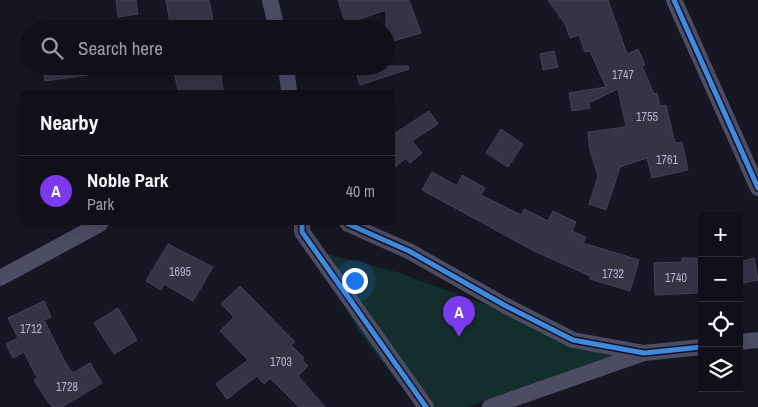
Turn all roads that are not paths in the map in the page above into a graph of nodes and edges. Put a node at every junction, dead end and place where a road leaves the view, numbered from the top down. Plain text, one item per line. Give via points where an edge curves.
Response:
1 (270, 0) edge
2 (674, 0) edge
3 (275, 20) edge
4 (287, 75) edge
5 (289, 90) edge
6 (758, 188) edge
7 (98, 225) edge
8 (302, 225) edge
9 (350, 225) edge
10 (0, 278) edge
11 (758, 340) edge
12 (743, 342) edge
13 (698, 347) edge
14 (644, 353) junction
15 (426, 407) edge
16 (490, 407) edge

1 - 3 street
2 - 6 street
4 - 5 street
7 - 10 street
8 - 15 street via 302,232
9 - 14 street via 409,251 573,340
11 - 12 street
13 - 14 street
14 - 16 street

